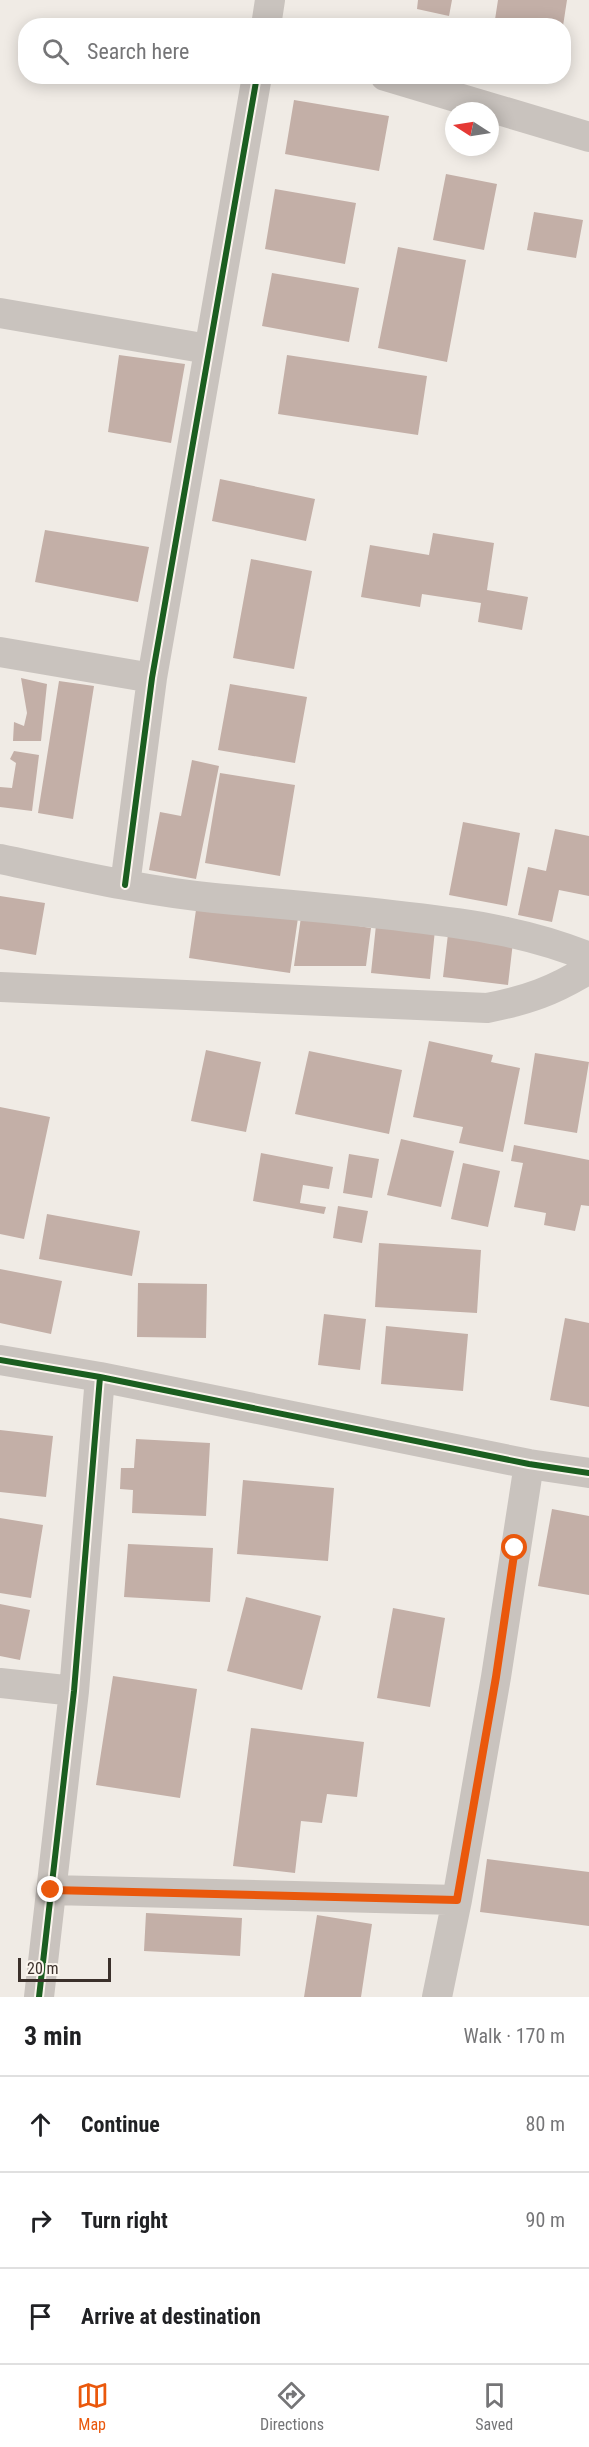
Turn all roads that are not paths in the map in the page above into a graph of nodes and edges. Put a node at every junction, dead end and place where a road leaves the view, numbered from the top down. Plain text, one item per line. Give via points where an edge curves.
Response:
1 (270, 0) edge
2 (267, 18) edge
3 (256, 84) edge
4 (412, 84) edge
5 (589, 137) edge
6 (0, 313) edge
7 (208, 349) junction
8 (0, 652) edge
9 (152, 678) junction
10 (0, 860) edge
11 (125, 885) junction
12 (589, 957) edge
13 (589, 969) edge
14 (0, 987) edge
15 (0, 1360) edge
16 (100, 1377) junction
17 (529, 1464) junction
18 (589, 1473) edge
19 (0, 1683) edge
20 (74, 1691) junction
21 (51, 1890) junction
22 (457, 1900) junction
23 (39, 1997) edge
24 (437, 1997) edge

1 - 2 street
3 - 7 street
4 - 5 street
6 - 7 street
7 - 9 street
8 - 9 street
9 - 11 street
10 - 11 street
11 - 12 street via 211,898 480,925 557,944
13 - 14 street via 525,1000 487,1008
15 - 16 street
16 - 17 street
16 - 20 street
17 - 18 street
17 - 22 street
19 - 20 street
20 - 21 street
21 - 22 street
21 - 23 street
22 - 24 street

